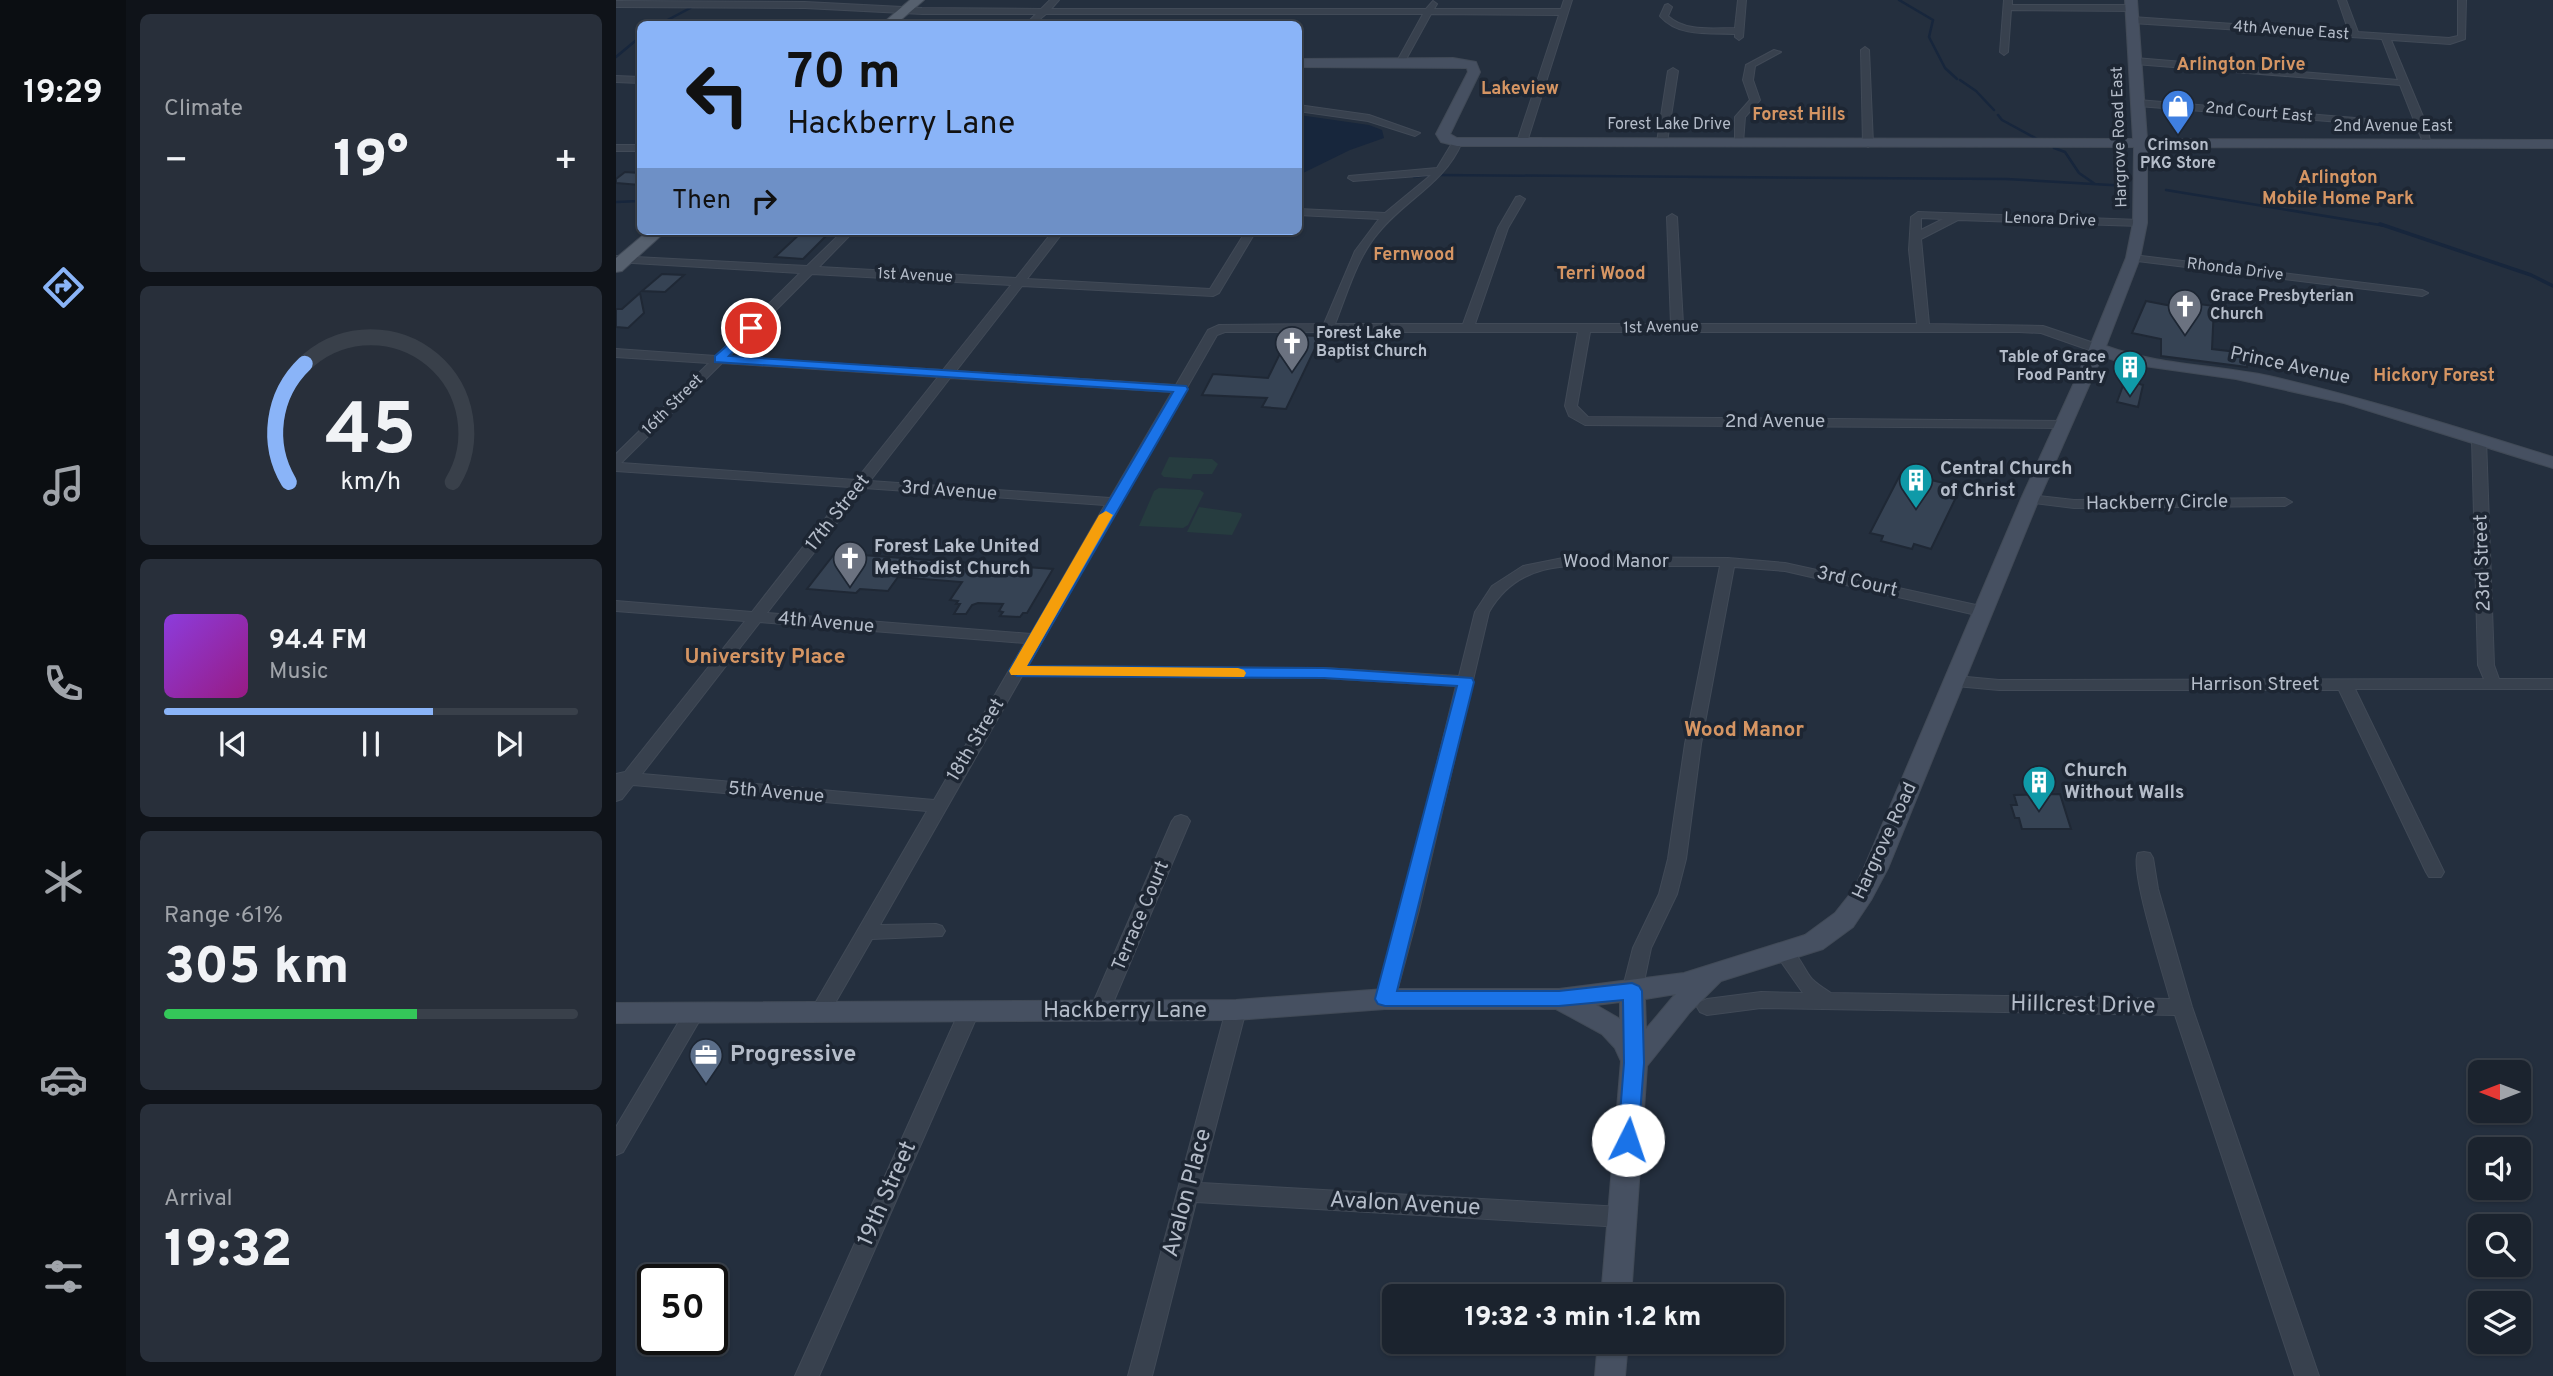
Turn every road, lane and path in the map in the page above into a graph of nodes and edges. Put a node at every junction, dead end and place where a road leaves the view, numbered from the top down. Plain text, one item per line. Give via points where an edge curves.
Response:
1 (935, 0) edge
2 (1055, 0) edge
3 (1183, 0) edge
4 (1308, 0) edge
5 (1434, 0) edge
6 (1568, 0) edge
7 (1742, 0) edge
8 (2342, 0) edge
9 (2462, 0) edge
10 (654, 2) edge
11 (808, 2) edge
12 (2007, 3) edge
13 (616, 4) edge
14 (920, 6) edge
15 (1668, 7) dead end
16 (906, 9) junction
17 (2131, 9) edge
18 (1429, 10) junction
19 (1044, 11) junction
20 (1174, 11) junction
21 (1301, 11) junction
22 (1564, 12) junction
23 (892, 21) edge
24 (908, 21) edge
25 (1033, 21) edge
26 (1166, 21) edge
27 (1295, 21) edge
28 (2355, 36) junction
29 (2386, 38) junction
30 (1865, 50) dead end
31 (1777, 52) dead end
32 (2004, 52) dead end
33 (2135, 61) junction
34 (1302, 63) edge
35 (1400, 63) junction
36 (1673, 71) dead end
37 (616, 79) edge
38 (637, 80) edge
39 (2405, 83) junction
40 (2138, 103) junction
41 (1302, 109) edge
42 (2423, 126) junction
43 (1415, 133) dead end
44 (1457, 142) junction
45 (1522, 142) junction
46 (1662, 142) junction
47 (1738, 143) junction
48 (1868, 144) junction
49 (2428, 144) junction
50 (2553, 144) edge
51 (2140, 145) junction
52 (2234, 145) joint
53 (1441, 171) junction
54 (1353, 178) dead end
55 (1520, 199) dead end
56 (1302, 212) edge
57 (1959, 215) junction
58 (1387, 216) junction
59 (1672, 217) dead end
60 (2140, 223) junction
61 (637, 231) edge
62 (652, 235) edge
63 (845, 235) edge
64 (1056, 235) edge
65 (1249, 235) edge
66 (1916, 237) junction
67 (618, 258) edge
68 (2133, 258) junction
69 (810, 270) junction
70 (1018, 283) junction
71 (2422, 293) dead end
72 (1677, 327) junction
73 (1923, 327) junction
74 (1223, 328) joint
75 (1328, 328) junction
76 (1468, 328) junction
77 (1584, 329) junction
78 (2096, 348) junction
79 (616, 353) edge
80 (719, 359) junction
81 (947, 374) junction
82 (1181, 389) junction
83 (2064, 424) junction
84 (2479, 439) junction
85 (616, 461) edge
86 (2553, 463) edge
87 (616, 467) edge
88 (860, 485) junction
89 (2031, 499) junction
90 (1115, 502) junction
91 (2284, 502) dead end
92 (1728, 562) junction
93 (616, 606) edge
94 (1985, 612) junction
95 (754, 618) junction
96 (1035, 639) junction
97 (1017, 671) junction
98 (1956, 681) junction
99 (1466, 682) junction
100 (2344, 684) junction
101 (2553, 684) edge
102 (2494, 685) junction
103 (622, 778) edge
104 (616, 795) edge
105 (937, 806) junction
106 (1181, 821) dead end
107 (2144, 858) dead end
108 (2435, 872) dead end
109 (936, 930) dead end
110 (864, 933) junction
111 (1784, 953) junction
112 (1718, 973) junction
113 (1632, 991) junction
114 (1385, 999) junction
115 (1559, 999) junction
116 (1827, 1001) junction
117 (1707, 1007) dead end
118 (2182, 1007) junction
119 (1100, 1010) junction
120 (1236, 1010) junction
121 (820, 1012) junction
122 (969, 1012) junction
123 (616, 1013) edge
124 (694, 1013) junction
125 (1634, 1063) junction
126 (616, 1146) edge
127 (1188, 1192) junction
128 (1622, 1217) junction
129 (1617, 1284) edge
130 (1612, 1354) edge
131 (807, 1376) edge
132 (1140, 1376) edge
133 (1610, 1376) edge
134 (2308, 1376) edge

1 - 14 main road
2 - 19 street
3 - 20 street
4 - 21 street
5 - 18 street
6 - 22 street
7 - 15 street via 1739,34 1670,23 1664,16
8 - 28 street
9 - 29 street, 4th Avenue East via 2462,37 2450,41
10 - 11 street
10 - 13 street
11 - 16 street
12 - 17 street, 4th Avenue East
12 - 32 street
14 - 16 main road
14 - 19 street
14 - 24 main road
16 - 23 main road
17 - 28 street, 4th Avenue East
17 - 33 main road, Hargrove Road East
18 - 21 street
18 - 22 street
18 - 35 street
19 - 20 street
19 - 25 street
20 - 21 street
20 - 26 street
21 - 27 street
22 - 45 street
28 - 29 street, 4th Avenue East
29 - 39 street
30 - 48 street
31 - 47 street via 1751,65 1748,80 1755,100 1740,117
33 - 39 street
33 - 40 main road, Hargrove Road East
34 - 35 main road
35 - 44 main road via 1464,63 1475,68 1443,134
36 - 46 street
37 - 38 street
39 - 42 street
40 - 42 street, 2nd Court East
40 - 51 main road, Hargrove Road East
41 - 43 street via 1369,118
42 - 49 street
44 - 45 main road, Forest Lake Drive
44 - 53 street via 1452,159
45 - 46 main road, Forest Lake Drive
46 - 47 main road, Forest Lake Drive
47 - 48 main road, Forest Lake Drive
48 - 51 main road, Forest Lake Drive
49 - 50 main road, 2nd Avenue East
49 - 52 main road, 2nd Avenue East
51 - 52 main road, Forest Lake Drive
51 - 60 main road, Hargrove Road East
53 - 54 street
53 - 58 street
55 - 76 street via 1503,228
56 - 58 street
57 - 60 street, Lenora Drive
57 - 66 street, Lenora Drive
57 - 66 street, Lenora Drive via 1918,215
58 - 75 street via 1369,237
59 - 72 street
60 - 68 main road, Hargrove Road East
61 - 67 main road
62 - 67 main road
63 - 69 street, 16th Street
64 - 70 street, 17th Street
65 - 70 street, 1st Avenue via 1213,293
66 - 73 street
67 - 69 street, 1st Avenue
68 - 71 street, Rhonda Drive
68 - 78 main road, Hargrove Road East
69 - 70 street, 1st Avenue
69 - 80 street, 16th Street
70 - 81 street, 17th Street
72 - 73 street, 1st Avenue
72 - 77 street, 1st Avenue
73 - 78 street, 1st Avenue via 2029,328
74 - 75 street, 1st Avenue
74 - 82 street, 18th Street via 1212,333
75 - 76 street, 1st Avenue
76 - 77 street, 1st Avenue
77 - 83 street, 2nd Avenue via 1572,406 1585,421
78 - 83 main road, Hargrove Road
78 - 84 main road, Prince Avenue via 2148,363 2305,388
79 - 80 street
80 - 81 street
80 - 85 street, 16th Street
81 - 82 street
81 - 88 street, 17th Street
82 - 90 street, 18th Street
83 - 89 main road, Hargrove Road
84 - 86 main road, Prince Avenue
84 - 102 street, 23rd Street via 2486,665
87 - 88 street, 3rd Avenue
88 - 90 street, 3rd Avenue
88 - 95 street, 17th Street
89 - 91 street, Hackberry Circle via 2074,504
89 - 94 main road, Hargrove Road
90 - 96 street, 18th Street
92 - 94 street, 3rd Court via 1812,571
92 - 99 street, Wood Manor via 1568,561 1523,570 1501,584 1486,602
92 - 113 street via 1693,744 1677,859 1668,894 1642,948
93 - 95 street, 4th Avenue
94 - 98 main road, Hargrove Road
95 - 96 street, 4th Avenue
95 - 103 street, 17th Street
96 - 97 street, 18th Street
97 - 99 street via 1324,673
97 - 105 street, 18th Street
98 - 100 street, Harrison Street via 2000,685
98 - 111 main road, Hargrove Road via 1863,894 1830,932
99 - 114 street, Wood Manor
100 - 102 street, Harrison Street
100 - 108 street
101 - 102 street, Harrison Street
103 - 104 street, 17th Street
103 - 105 street, 5th Avenue
105 - 110 street, 18th Street
106 - 119 street, Terrace Court
107 - 118 street
109 - 110 street
110 - 121 street, 18th Street
111 - 112 main road, Hargrove Road
111 - 116 street via 1806,985
112 - 113 main road, Hargrove Road
112 - 125 main road via 1681,1005
113 - 115 main road, Hackberry Lane
113 - 125 main road
114 - 115 main road, Hackberry Lane
114 - 120 main road, Hackberry Lane
115 - 125 main road via 1615,1027 1629,1046
116 - 117 street, Hillcrest Drive via 1761,1000
116 - 118 street, Hillcrest Drive
118 - 134 street, Hillcrest Drive
119 - 120 main road, Hackberry Lane
119 - 122 main road, Hackberry Lane
120 - 127 street, Avalon Place
121 - 122 main road, Hackberry Lane
121 - 124 main road, Hackberry Lane
122 - 131 street, 19th Street
123 - 124 main road, Hackberry Lane
124 - 126 street
125 - 128 main road
127 - 128 street, Avalon Avenue
127 - 132 street, Avalon Place
128 - 129 main road
130 - 133 main road

